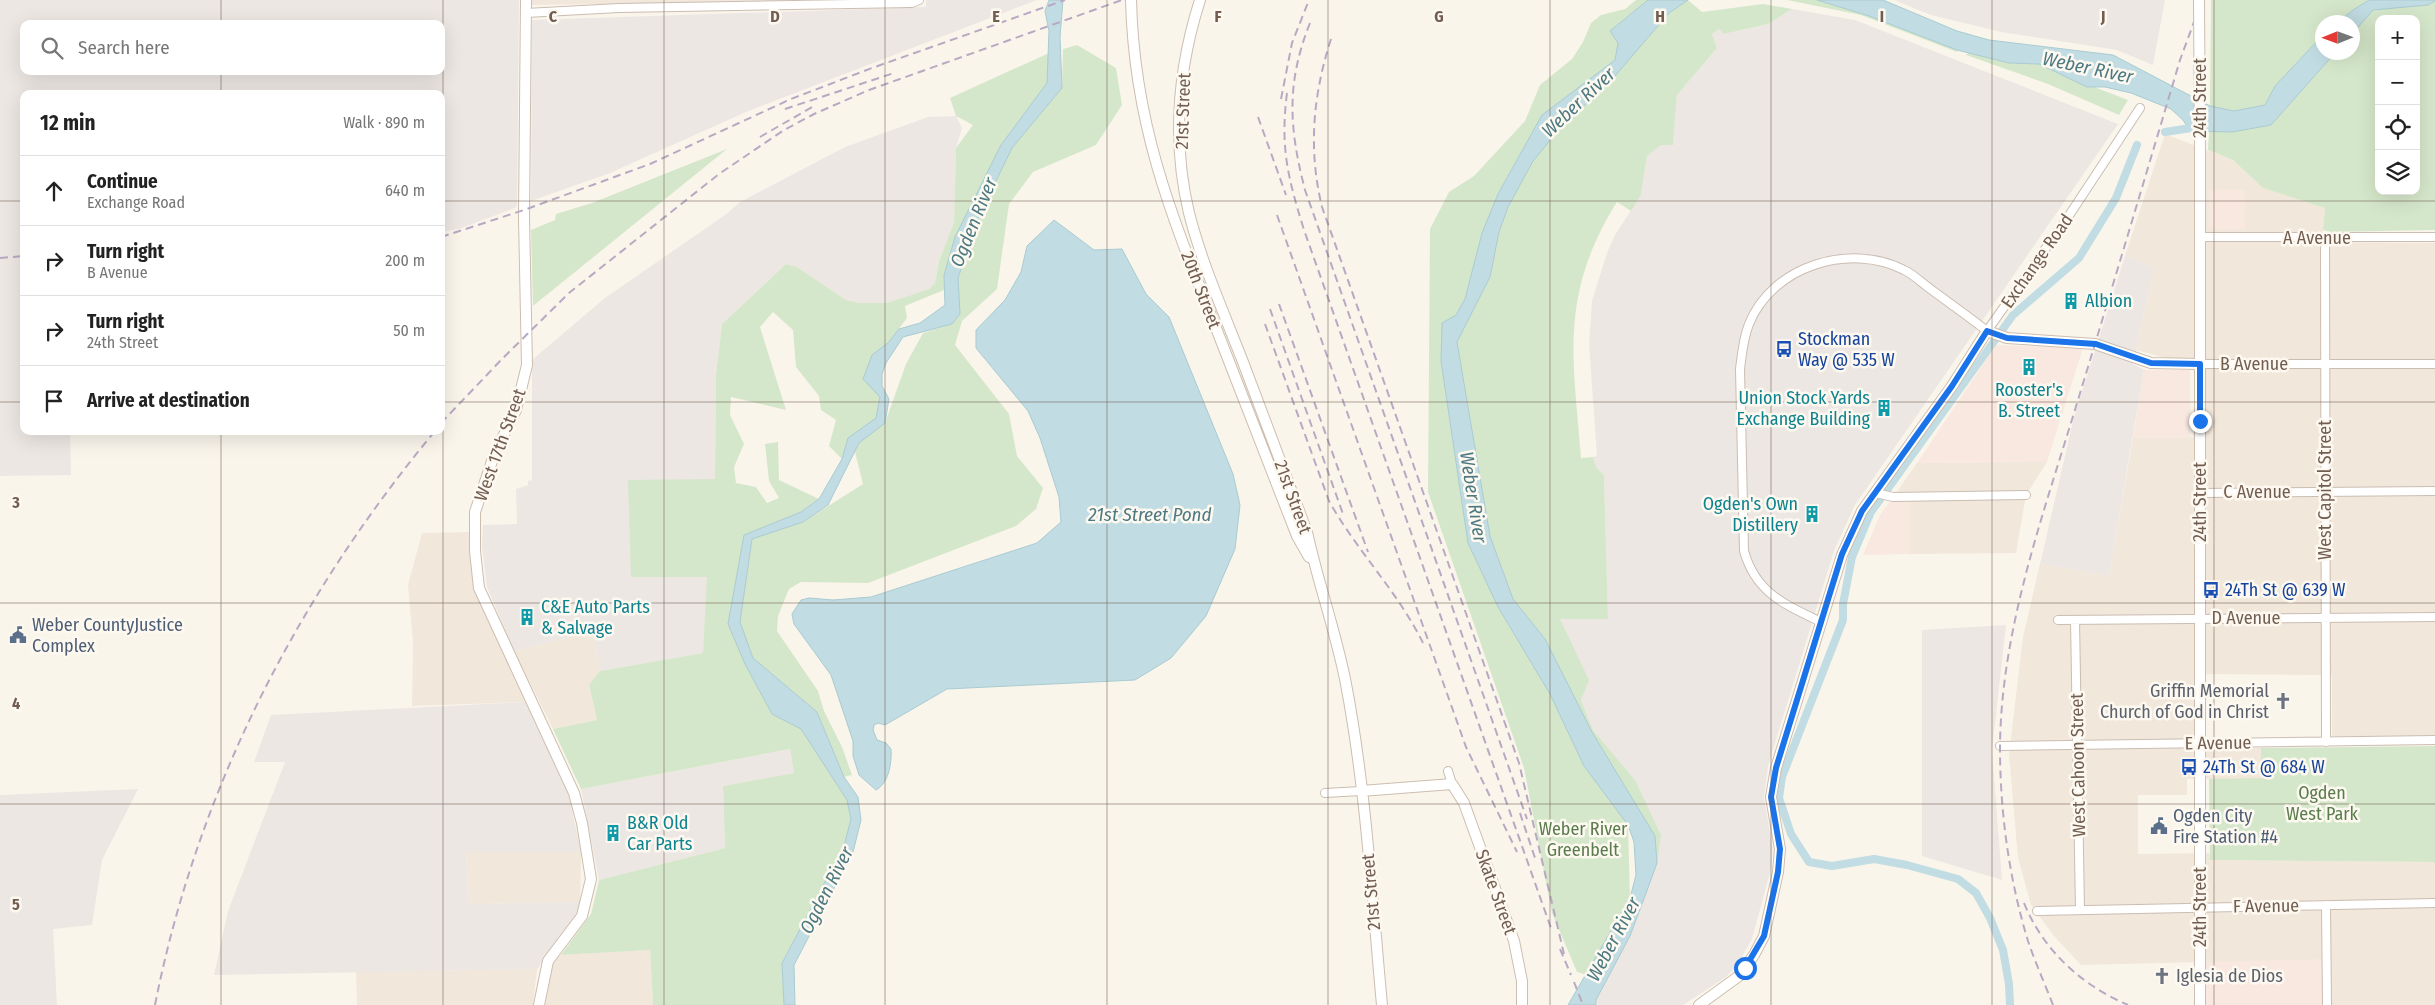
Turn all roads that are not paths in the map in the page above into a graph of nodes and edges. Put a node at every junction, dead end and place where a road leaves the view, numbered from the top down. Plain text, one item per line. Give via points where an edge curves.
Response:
1 (526, 0) edge
2 (919, 0) edge
3 (1131, 0) edge
4 (1200, 0) edge
5 (2200, 0) edge
6 (526, 14) junction
7 (2140, 108) dead end
8 (2200, 237) junction
9 (2435, 237) edge
10 (2325, 238) junction
11 (1991, 332) junction
12 (2200, 364) junction
13 (2325, 364) junction
14 (2435, 364) edge
15 (2435, 491) edge
16 (1876, 492) junction
17 (2326, 492) junction
18 (2200, 493) junction
19 (2026, 495) dead end
20 (1314, 567) junction
21 (2435, 617) edge
22 (2326, 618) junction
23 (2200, 619) junction
24 (2058, 620) dead end
25 (2075, 620) junction
26 (1821, 622) junction
27 (2435, 740) edge
28 (2326, 742) junction
29 (2200, 743) junction
30 (2078, 745) junction
31 (2000, 746) dead end
32 (1448, 771) dead end
33 (1452, 784) junction
34 (1361, 791) junction
35 (1325, 793) dead end
36 (2435, 903) edge
37 (2326, 905) junction
38 (2200, 908) junction
39 (2080, 910) junction
40 (2037, 911) dead end
41 (539, 1005) edge
42 (1382, 1005) edge
43 (1522, 1005) edge
44 (1698, 1005) edge
45 (2200, 1005) edge
46 (2327, 1005) edge

1 - 6 main road, West 17th Street
2 - 6 street via 912,3 619,8
3 - 20 main road, 20th Street via 1137,84 1157,170 1297,536
4 - 20 main road, 21st Street via 1181,82 1180,141 1188,203 1199,247 1307,532
5 - 8 main road, 24th Street, bridge
6 - 41 main road, West 17th Street via 524,218 527,365 516,410 494,455 476,512 475,551 479,588 574,793 591,879 582,916 548,961
7 - 11 street, Exchange Road
8 - 10 street, A Avenue
8 - 12 main road, 24th Street
9 - 10 street, A Avenue
10 - 13 street, West Capitol Street
11 - 12 main road, B Avenue via 2007,338 2096,344 2151,363
11 - 16 main road, Exchange Road
11 - 26 street via 1904,270 1881,261 1858,258 1833,260 1800,269 1764,300 1749,323 1740,369 1744,551 1749,568 1773,597
12 - 13 street, B Avenue
12 - 18 main road, 24th Street
13 - 14 street, B Avenue
13 - 17 street, West Capitol Street
15 - 17 street, C Avenue
16 - 19 street via 1893,497
16 - 26 main road, Exchange Road via 1862,511 1842,554
17 - 18 street, C Avenue
17 - 22 street, West Capitol Street
18 - 23 main road, 24th Street
20 - 34 main road, 21st Street via 1346,682
21 - 22 street, D Avenue
22 - 23 street, D Avenue
22 - 28 street, West Capitol Street
23 - 25 street, D Avenue
23 - 29 main road, 24th Street
24 - 25 street, D Avenue
25 - 30 street, West Cahoon Street
26 - 44 main road, Exchange Road via 1776,768 1771,797 1780,849 1764,936 1739,976
27 - 28 street, E Avenue
28 - 29 street, E Avenue
29 - 30 street, E Avenue
29 - 38 main road, 24th Street
30 - 31 street, E Avenue
30 - 39 street, West Cahoon Street
32 - 33 street, Skate Street
33 - 34 main road
33 - 43 main road, Skate Street via 1464,803 1514,941 1522,981
34 - 35 street
34 - 42 main road, 21st Street
36 - 37 street, F Avenue
37 - 38 street, F Avenue
37 - 46 street
38 - 39 street, F Avenue
38 - 45 main road, 24th Street
39 - 40 street, F Avenue

